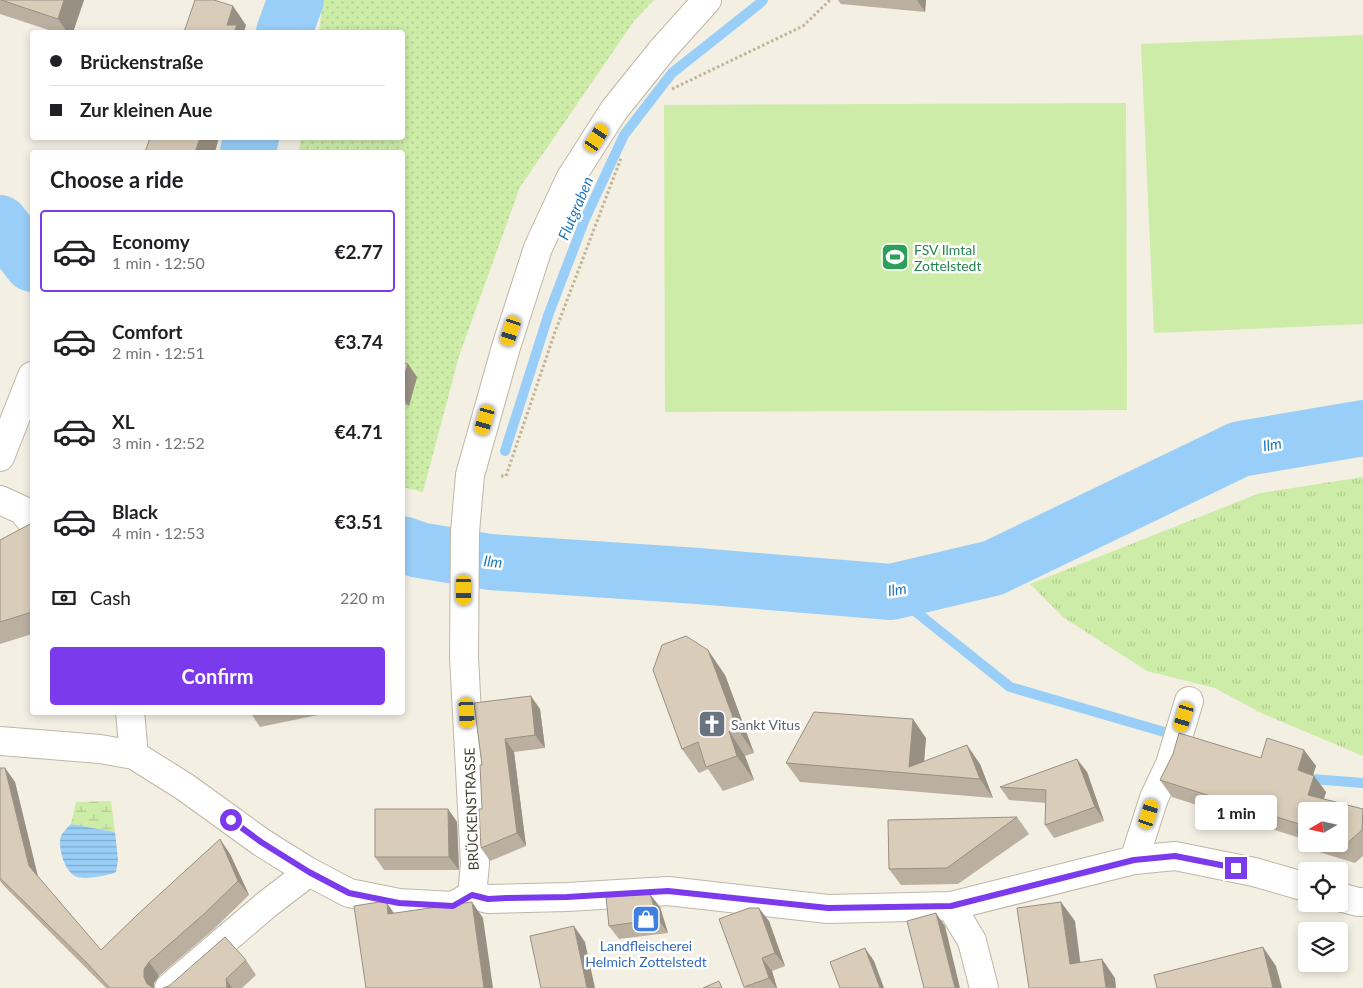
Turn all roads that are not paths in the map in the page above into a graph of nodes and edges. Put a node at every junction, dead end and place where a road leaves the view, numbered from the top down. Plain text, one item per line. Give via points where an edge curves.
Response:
1 (707, 0) edge
2 (30, 381) edge
3 (0, 457) edge
4 (1189, 701) dead end
5 (130, 715) edge
6 (0, 741) edge
7 (134, 756) junction
8 (1134, 860) junction
9 (309, 872) junction
10 (1298, 885) edge
11 (472, 895) junction
12 (1348, 899) edge
13 (1363, 902) edge
14 (951, 906) junction
15 (169, 988) edge
16 (984, 988) edge

1 - 11 street, BRÜCKENSTRASSE via 614,110 570,179 538,248 470,476 465,532 464,657 475,864
2 - 3 street
4 - 8 street via 1170,764 1154,798
5 - 7 street
6 - 7 street
7 - 9 street
8 - 10 street via 1175,856
8 - 14 street
9 - 11 street via 349,893 399,903 453,906
9 - 15 street
11 - 14 street via 488,899 668,891 828,908
12 - 13 street
14 - 16 street via 972,941

